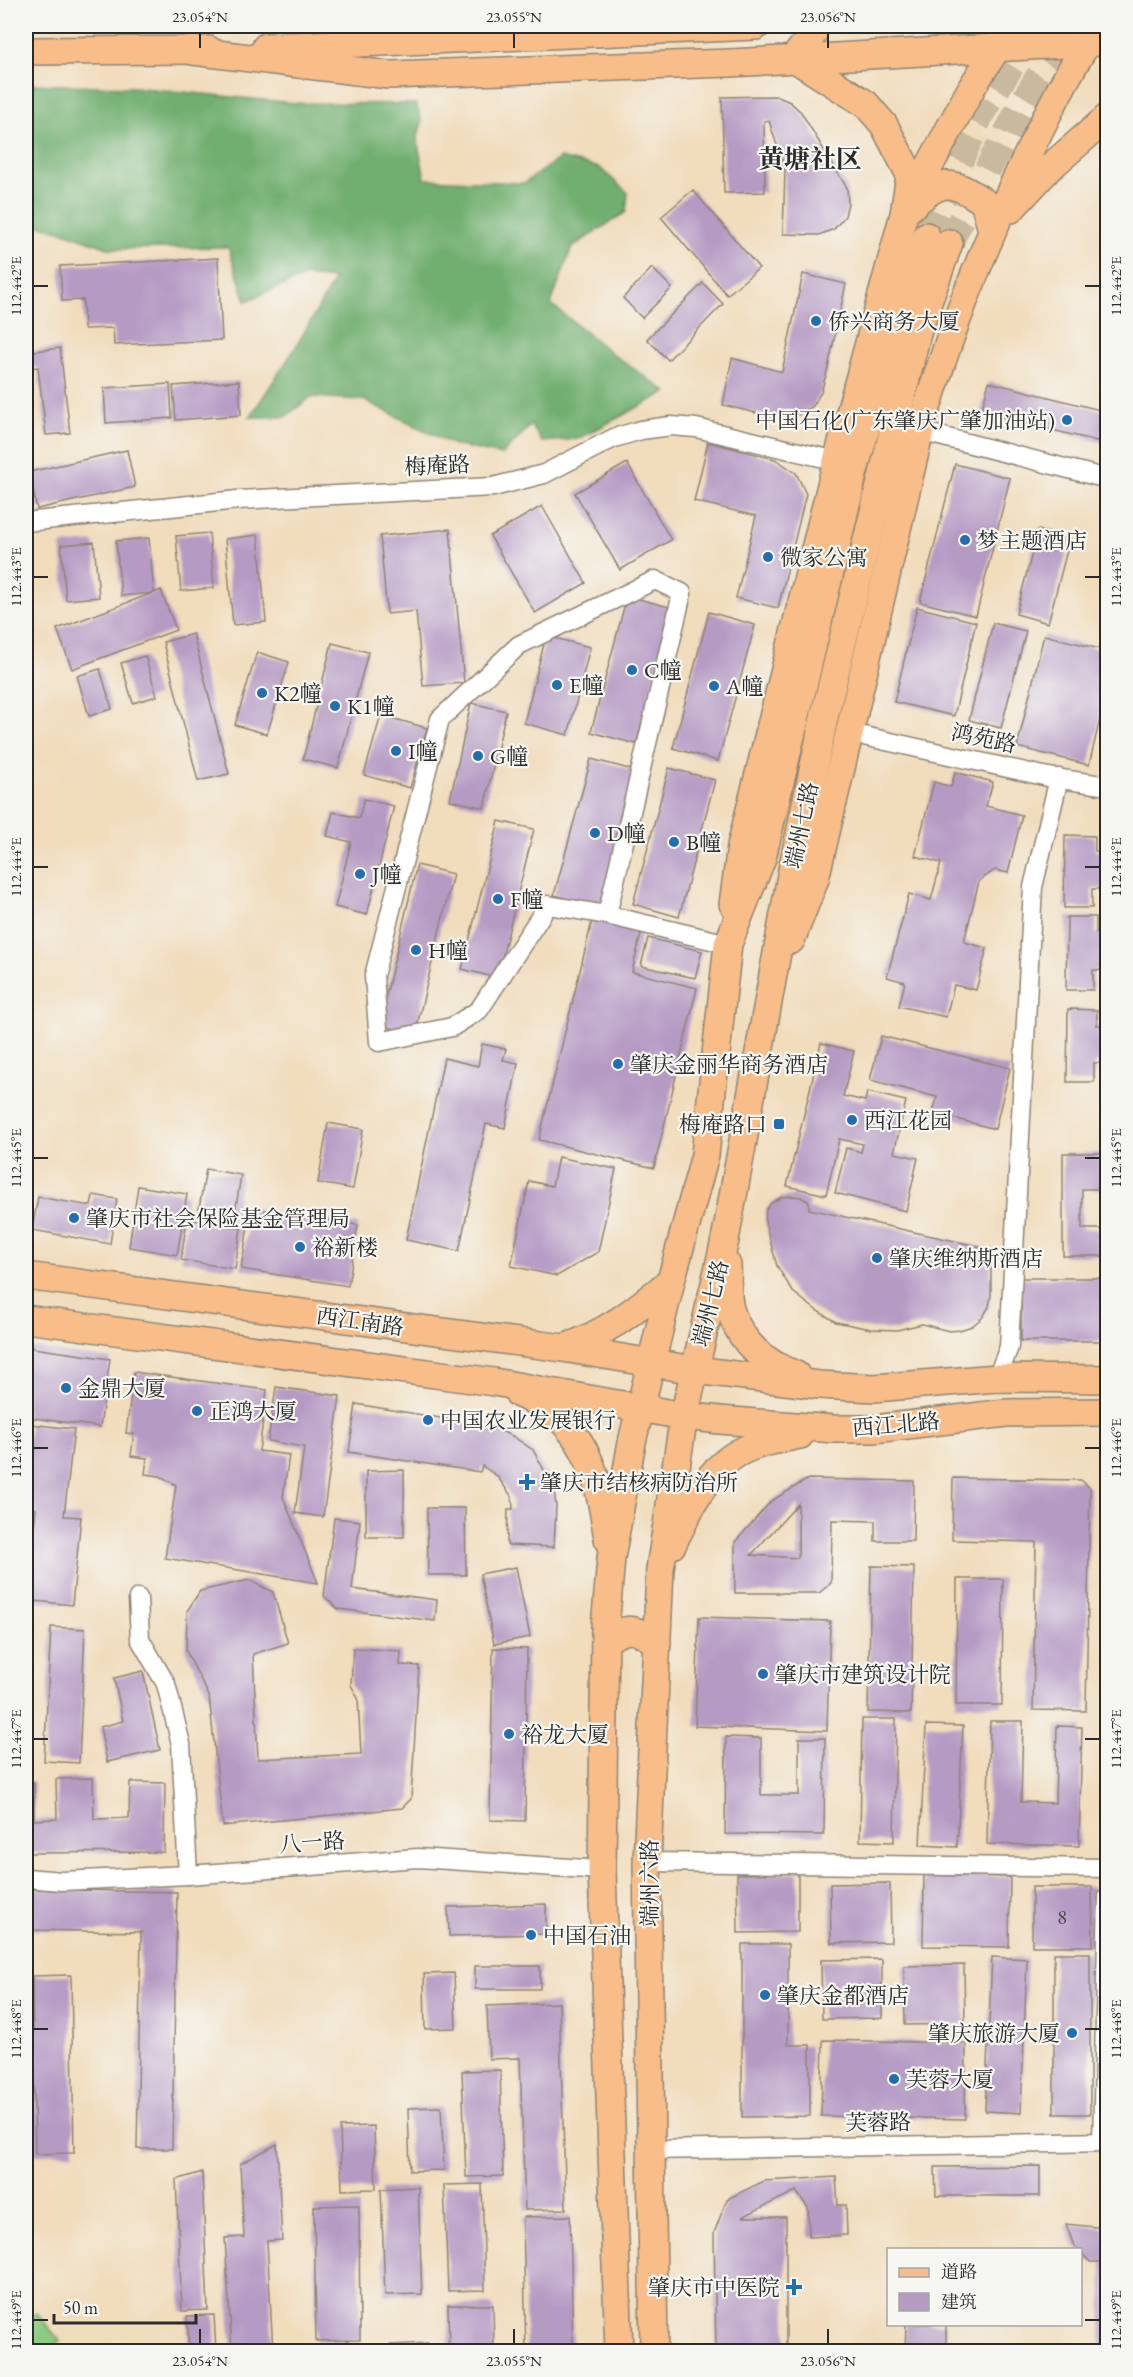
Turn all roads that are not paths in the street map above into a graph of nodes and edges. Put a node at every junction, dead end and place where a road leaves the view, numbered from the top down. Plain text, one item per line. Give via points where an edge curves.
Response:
1 (756, 26) edge
2 (813, 26) edge
3 (1011, 26) edge
4 (1097, 37) edge
5 (996, 49) junction
6 (26, 51) edge
7 (193, 51) junction
8 (794, 58) junction
9 (1107, 117) edge
10 (904, 214) junction
11 (992, 230) junction
12 (920, 431) junction
13 (837, 461) junction
14 (1107, 479) edge
15 (26, 522) edge
16 (850, 733) junction
17 (1059, 778) junction
18 (1107, 786) edge
19 (607, 915) junction
20 (728, 944) junction
21 (769, 997) junction
22 (725, 1240) junction
23 (26, 1276) edge
24 (671, 1281) junction
25 (26, 1319) edge
26 (434, 1331) junction
27 (563, 1348) junction
28 (652, 1363) junction
29 (694, 1370) junction
30 (427, 1373) junction
31 (997, 1378) junction
32 (1107, 1379) edge
33 (494, 1382) junction
34 (819, 1385) junction
35 (874, 1388) junction
36 (641, 1408) junction
37 (1107, 1412) edge
38 (684, 1416) junction
39 (834, 1429) junction
40 (874, 1429) junction
41 (611, 1558) junction
42 (660, 1569) junction
43 (138, 1598) dead end
44 (605, 1641) junction
45 (657, 1643) junction
46 (647, 1862) junction
47 (1107, 1868) edge
48 (602, 1870) junction
49 (188, 1875) junction
50 (26, 1878) edge
51 (1107, 1896) edge
52 (1105, 2142) edge
53 (650, 2150) junction
54 (619, 2352) edge
55 (654, 2352) edge

1 - 7 main road
2 - 8 main road via 813,34
3 - 5 main road
4 - 5 main road
4 - 11 main road via 1053,102
5 - 8 main road
5 - 10 main road
6 - 7 main road
7 - 8 main road via 389,75
8 - 10 main road via 866,104 884,124 910,175
9 - 11 main road via 1048,169
10 - 11 main road via 939,186 961,186 984,202
10 - 13 main road
11 - 12 main road via 941,360
12 - 14 street
12 - 16 main road
13 - 15 street, 梅庵路 via 696,428 671,426 614,438 543,474 493,487 238,500
13 - 20 main road via 741,846
16 - 17 street, 鸿苑路
16 - 21 main road via 815,879
17 - 18 street, 鸿苑路
17 - 31 street via 1033,887 1009,1347
19 - 19 street via 548,905 478,1010 452,1027 379,1042 374,976 440,719 519,645 655,580 682,594
19 - 20 street
20 - 21 main road, 端州七路 via 762,858 854,471 889,345 938,239 826,707
20 - 24 main road, 端州七路 via 705,1155
21 - 22 main road, 端州七路
22 - 29 main road, 端州七路
22 - 34 main road via 730,1311 746,1341 762,1359
23 - 26 main road, 西江南路
24 - 27 main road via 615,1325
24 - 28 main road, 端州七路
25 - 30 main road, 西江南路
26 - 27 main road, 西江南路
26 - 30 main road via 439,1354
27 - 28 main road, 西江南路
28 - 29 main road, 西江南路
28 - 36 main road, 端州七路
29 - 34 main road, 西江北路
29 - 38 main road, 端州七路
30 - 33 main road, 西江南路
31 - 32 main road, 西江北路
31 - 35 main road, 西江北路
33 - 36 main road, 西江南路
33 - 41 main road via 546,1407 575,1437 592,1465 599,1487
34 - 35 main road, 西江北路
35 - 40 main road
36 - 38 main road, 西江南路
36 - 41 main road, 端州七路
37 - 40 main road, 西江北路 via 1006,1413
38 - 39 main road, 西江北路
38 - 42 main road, 端州六路
39 - 40 main road, 西江北路
39 - 42 main road via 749,1448 723,1464 708,1477
41 - 44 main road, 端州六路
42 - 45 main road, 端州六路
43 - 49 street via 140,1640 166,1684 181,1744
44 - 45 main road via 621,1631 638,1630
44 - 48 main road, 端州六路
45 - 46 main road, 端州六路
46 - 47 street
46 - 53 main road, 端州六路
48 - 49 street, 八一路 via 418,1858
48 - 54 main road, 端州六路
49 - 50 street, 八一路 via 62,1881
51 - 52 street
52 - 53 street, 芙蓉路
53 - 55 main road, 端州六路

